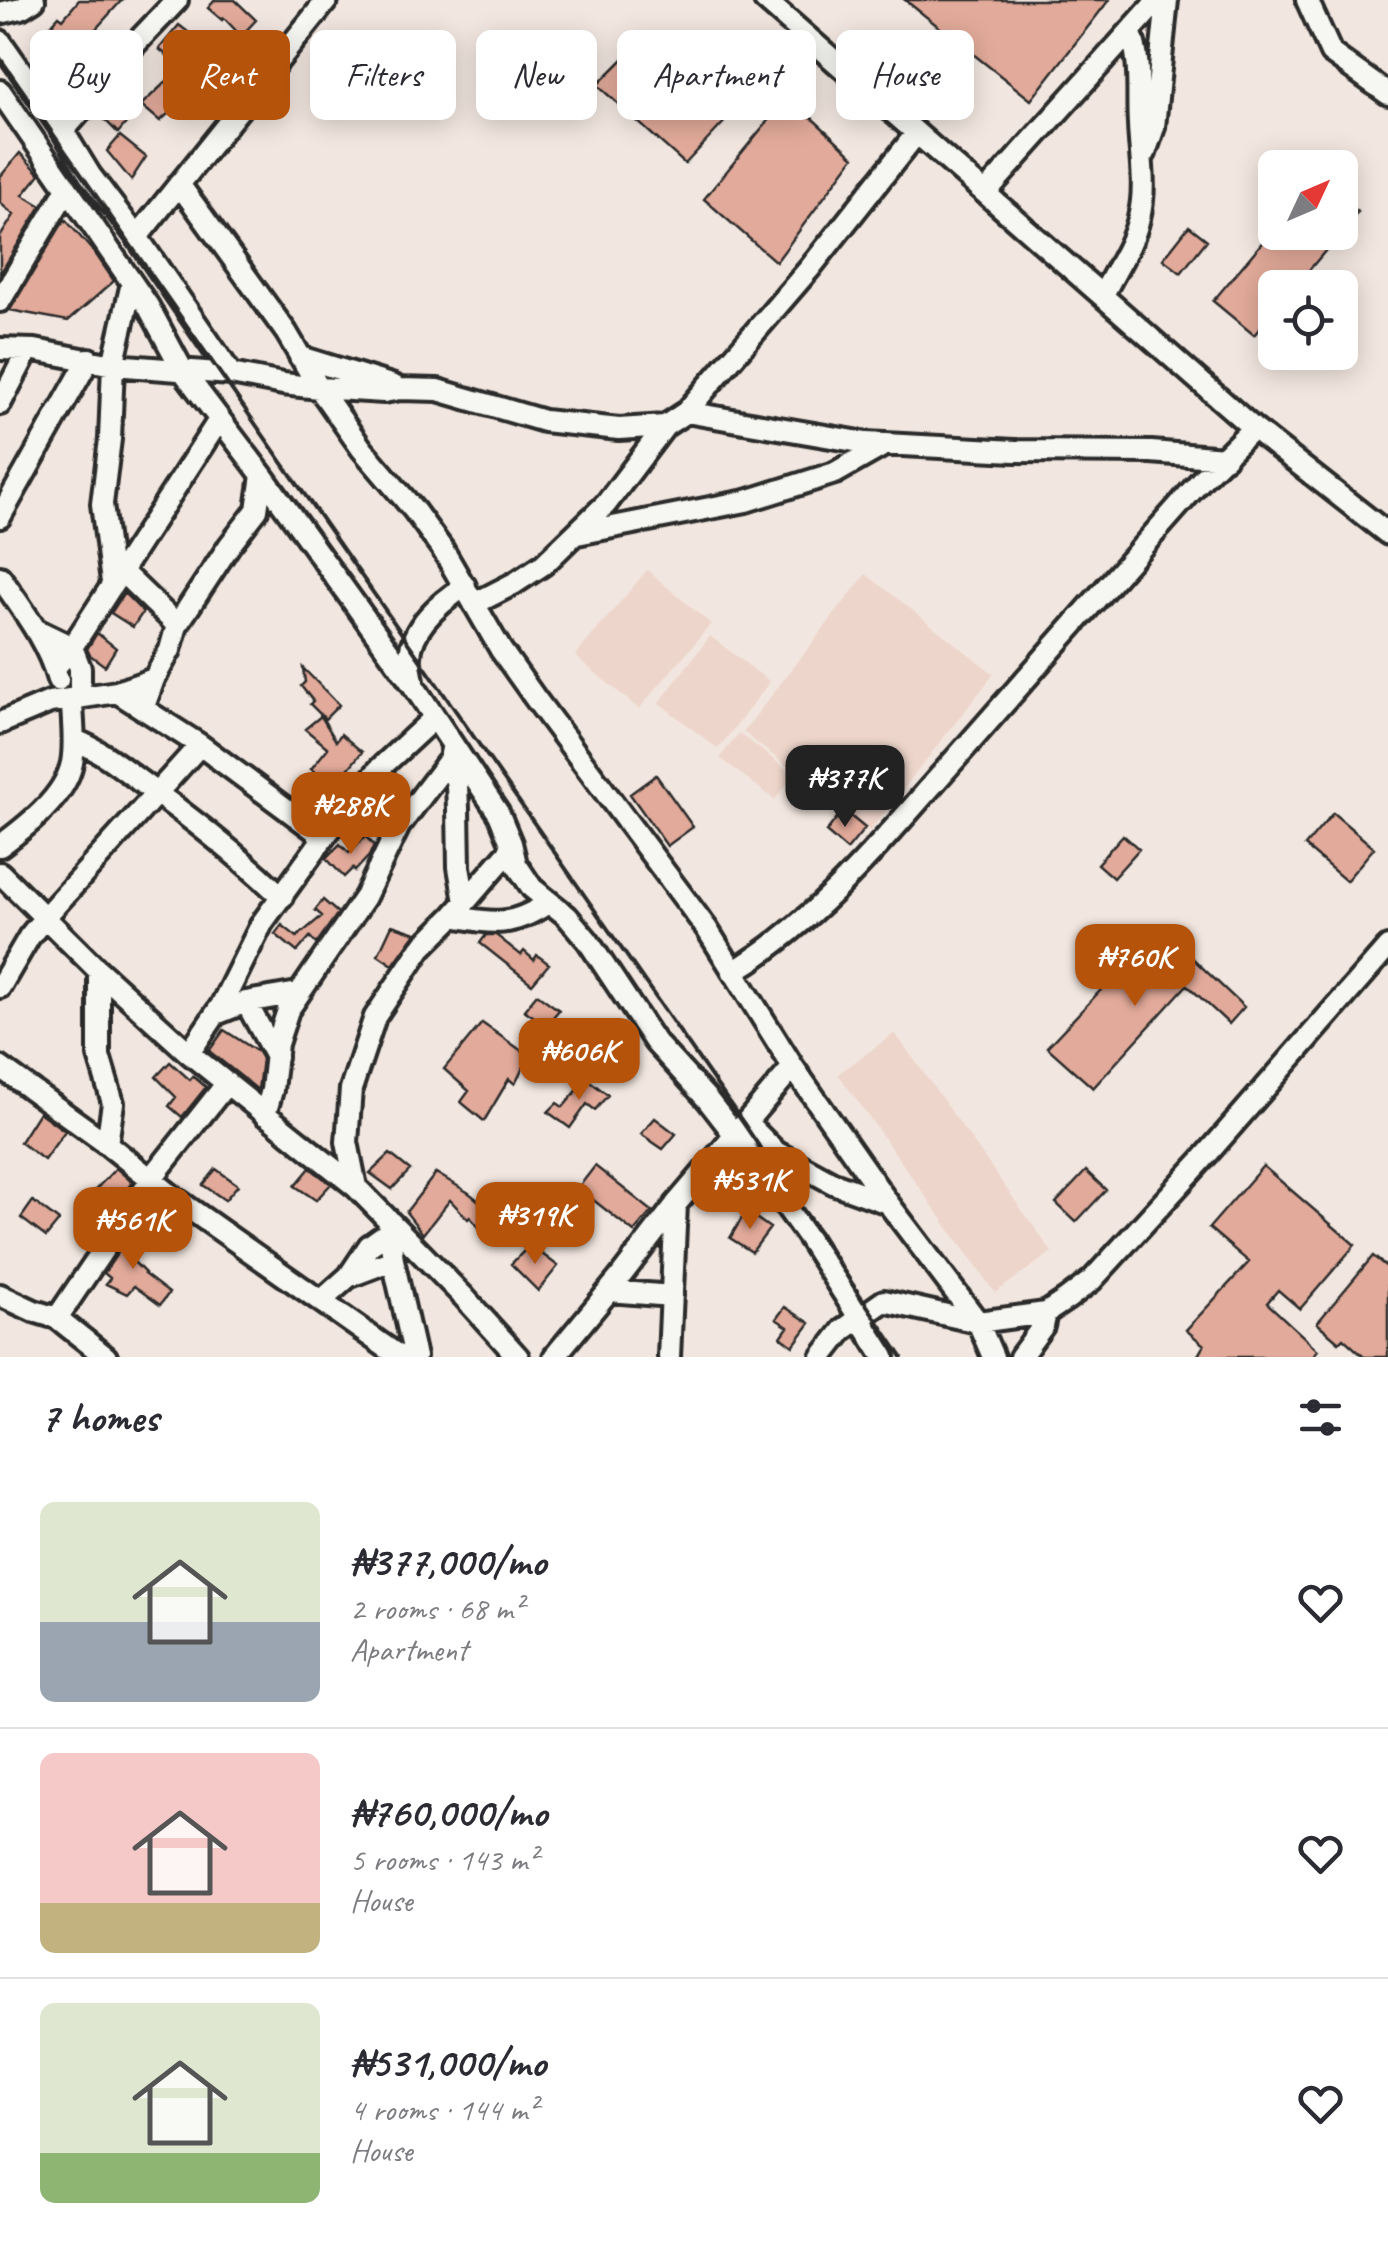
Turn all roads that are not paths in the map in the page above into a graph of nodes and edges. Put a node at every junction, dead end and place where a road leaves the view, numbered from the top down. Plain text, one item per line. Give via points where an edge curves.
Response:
1 (34, 0) edge
2 (177, 0) edge
3 (327, 0) edge
4 (764, 0) edge
5 (1158, 0) edge
6 (1168, 0) edge
7 (1307, 0) edge
8 (0, 12) edge
9 (1130, 32) junction
10 (0, 41) edge
11 (1388, 94) edge
12 (1, 96) edge
13 (63, 131) junction
14 (916, 134) junction
15 (1142, 160) junction
16 (180, 184) junction
17 (67, 189) junction
18 (986, 192) junction
19 (137, 238) junction
20 (132, 283) junction
21 (1102, 295) junction
22 (0, 301) edge
23 (0, 349) edge
24 (28, 350) junction
25 (300, 357) junction
26 (89, 359) junction
27 (113, 365) junction
28 (183, 371) junction
29 (231, 374) junction
30 (319, 388) junction
31 (400, 388) junction
32 (0, 404) edge
33 (686, 412) junction
34 (219, 420) junction
35 (664, 426) junction
36 (1253, 428) junction
37 (886, 444) junction
38 (1226, 458) junction
39 (262, 474) junction
40 (0, 517) edge
41 (575, 534) junction
42 (1388, 534) edge
43 (116, 576) junction
44 (0, 578) edge
45 (469, 595) junction
46 (177, 624) junction
47 (35, 629) junction
48 (72, 647) junction
49 (55, 668) junction
50 (80, 668) junction
51 (154, 679) junction
52 (413, 685) junction
53 (115, 692) junction
54 (72, 698) junction
55 (143, 709) junction
56 (434, 718) junction
57 (0, 724) edge
58 (74, 740) junction
59 (200, 745) junction
60 (452, 753) junction
61 (157, 794) junction
62 (324, 837) junction
63 (0, 846) edge
64 (512, 848) junction
65 (0, 873) edge
66 (282, 896) junction
67 (548, 903) junction
68 (459, 909) junction
69 (45, 918) junction
70 (1388, 947) edge
71 (99, 971) junction
72 (733, 972) junction
73 (3, 973) edge
74 (298, 993) junction
75 (238, 996) junction
76 (282, 1023) junction
77 (189, 1053) junction
78 (276, 1057) junction
79 (0, 1067) edge
80 (793, 1068) junction
81 (227, 1083) junction
82 (265, 1115) junction
83 (740, 1128) junction
84 (107, 1144) junction
85 (151, 1178) junction
86 (356, 1187) junction
87 (676, 1203) junction
88 (888, 1203) junction
89 (389, 1225) junction
90 (393, 1260) junction
91 (343, 1281) junction
92 (609, 1291) junction
93 (0, 1295) edge
94 (672, 1296) junction
95 (329, 1307) junction
96 (1046, 1313) junction
97 (58, 1318) junction
98 (860, 1318) junction
99 (978, 1322) junction
100 (386, 1353) edge
101 (93, 1354) edge
102 (1021, 1356) edge
103 (415, 1357) edge
104 (518, 1357) edge
105 (554, 1357) edge
106 (669, 1357) edge
107 (822, 1357) edge
108 (884, 1357) edge
109 (993, 1357) edge

1 - 8 street
2 - 13 street
3 - 16 street
4 - 14 street
5 - 9 street
6 - 15 street via 1154,127
7 - 11 street via 1331,53
9 - 15 street
9 - 18 street
10 - 13 street
12 - 17 street
13 - 19 street
14 - 18 street
14 - 33 street
15 - 21 street via 1139,220
16 - 19 street
16 - 25 street
17 - 20 street
17 - 22 street
18 - 21 street
19 - 29 street
20 - 27 street
20 - 28 street
21 - 36 street
23 - 24 street
24 - 26 street
24 - 32 street
25 - 30 street
25 - 31 street
26 - 27 street
26 - 40 street
27 - 28 street
27 - 43 street via 102,504
28 - 29 street
28 - 34 street
29 - 30 street
30 - 31 street
30 - 45 street via 443,550
31 - 35 street via 438,390 578,426
33 - 35 street
33 - 37 street
34 - 39 street
34 - 43 street
35 - 41 street
36 - 38 street
36 - 42 street
37 - 38 street
37 - 41 street via 835,473 746,501
38 - 72 street via 853,872
39 - 46 street via 257,510
39 - 52 street
41 - 45 street via 515,583
43 - 46 street
43 - 48 street
44 - 47 street
45 - 52 street via 437,606 416,637
45 - 72 street via 501,650
46 - 51 street
47 - 48 street
47 - 49 street
48 - 49 street
48 - 50 street
49 - 54 street
50 - 53 street
50 - 54 street
51 - 53 street
51 - 55 street
52 - 56 street
53 - 54 street
53 - 55 street
54 - 57 street
54 - 58 street
55 - 59 street
56 - 60 street
56 - 62 street via 380,768
58 - 61 street
58 - 63 street via 70,769 52,798
59 - 61 street
59 - 62 street
60 - 64 street via 499,814
60 - 68 street
60 - 74 street via 399,826 365,897
61 - 66 street
61 - 69 street
62 - 66 street
64 - 67 street via 516,864
64 - 68 street
65 - 69 street
66 - 75 street via 262,923
67 - 68 street via 512,922
67 - 83 street via 588,941 655,1042
68 - 86 street via 421,948 375,1018 351,1090 347,1142
69 - 71 street
69 - 73 street
70 - 96 street via 1092,1280
71 - 77 street
71 - 84 street via 99,1056 113,1103
72 - 80 street
74 - 75 street
74 - 76 street
75 - 76 street
75 - 77 street
75 - 78 street
76 - 78 street
77 - 81 street
78 - 82 street
79 - 84 street
80 - 83 street
80 - 88 street
81 - 82 street
81 - 85 street
82 - 86 street
83 - 87 street
83 - 88 street via 832,1183
83 - 98 street
84 - 85 street
85 - 95 street
85 - 97 street
86 - 89 street
87 - 92 street
87 - 94 street
88 - 99 street
89 - 90 street
89 - 91 street
89 - 104 street
90 - 91 street
90 - 103 street
91 - 95 street
92 - 94 street
92 - 105 street
93 - 97 street
94 - 106 street
95 - 100 street
96 - 99 street
96 - 102 street
97 - 101 street
98 - 99 street via 884,1301
98 - 107 street
98 - 108 street
99 - 109 street

